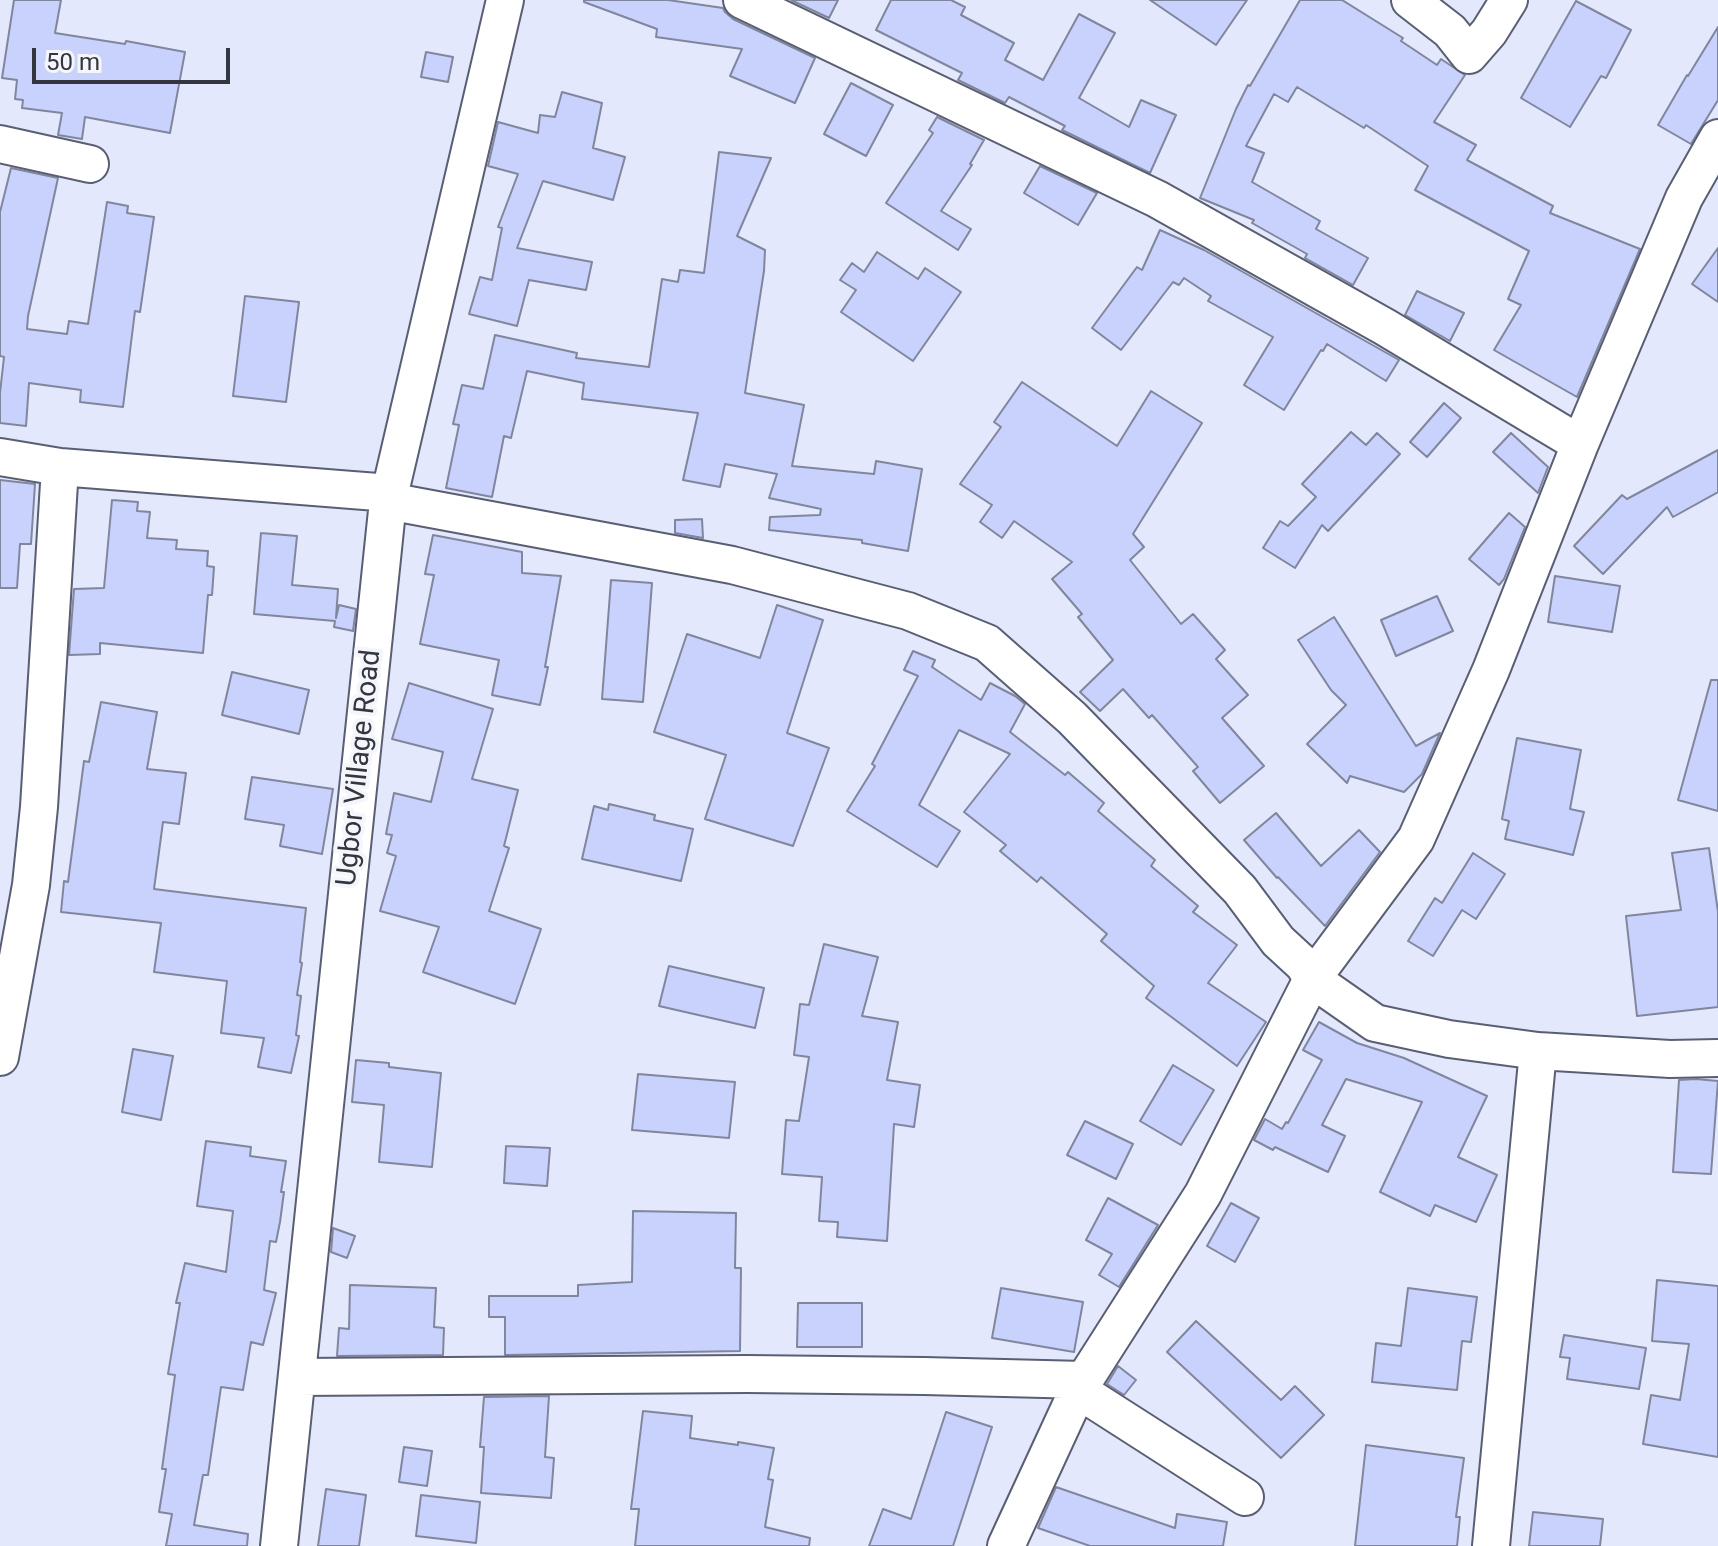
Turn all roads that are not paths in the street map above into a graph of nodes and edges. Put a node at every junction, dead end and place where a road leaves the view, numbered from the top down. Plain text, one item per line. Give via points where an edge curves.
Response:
1 (505, 0) edge
2 (1410, 0) edge
3 (1509, 0) edge
4 (749, 2) edge
5 (1718, 138) edge
6 (0, 144) edge
7 (90, 164) dead end
8 (1580, 444) junction
9 (0, 457) edge
10 (60, 467) junction
11 (389, 497) junction
12 (1312, 979) junction
13 (1538, 1051) junction
14 (0, 1057) edge
15 (1718, 1058) edge
16 (297, 1377) junction
17 (1081, 1385) junction
18 (1245, 1497) dead end
19 (279, 1546) edge
20 (1006, 1546) edge
21 (1491, 1546) edge

1 - 11 street, Ugbor Village Road
2 - 3 street via 1450,31 1469,55
4 - 8 street via 1157,199
5 - 8 street via 1684,198
6 - 7 street
8 - 12 street via 1491,670 1416,839
9 - 10 street
10 - 11 street
10 - 14 street via 39,807 31,885
11 - 12 street via 732,565 908,611 987,643 1072,718 1240,890
11 - 16 street, Ugbor Village Road
12 - 13 street via 1375,1023
12 - 17 street via 1203,1194
13 - 15 street
13 - 21 street
16 - 17 street via 747,1374
16 - 19 street, Ugbor Village Road
17 - 18 street
17 - 20 street

